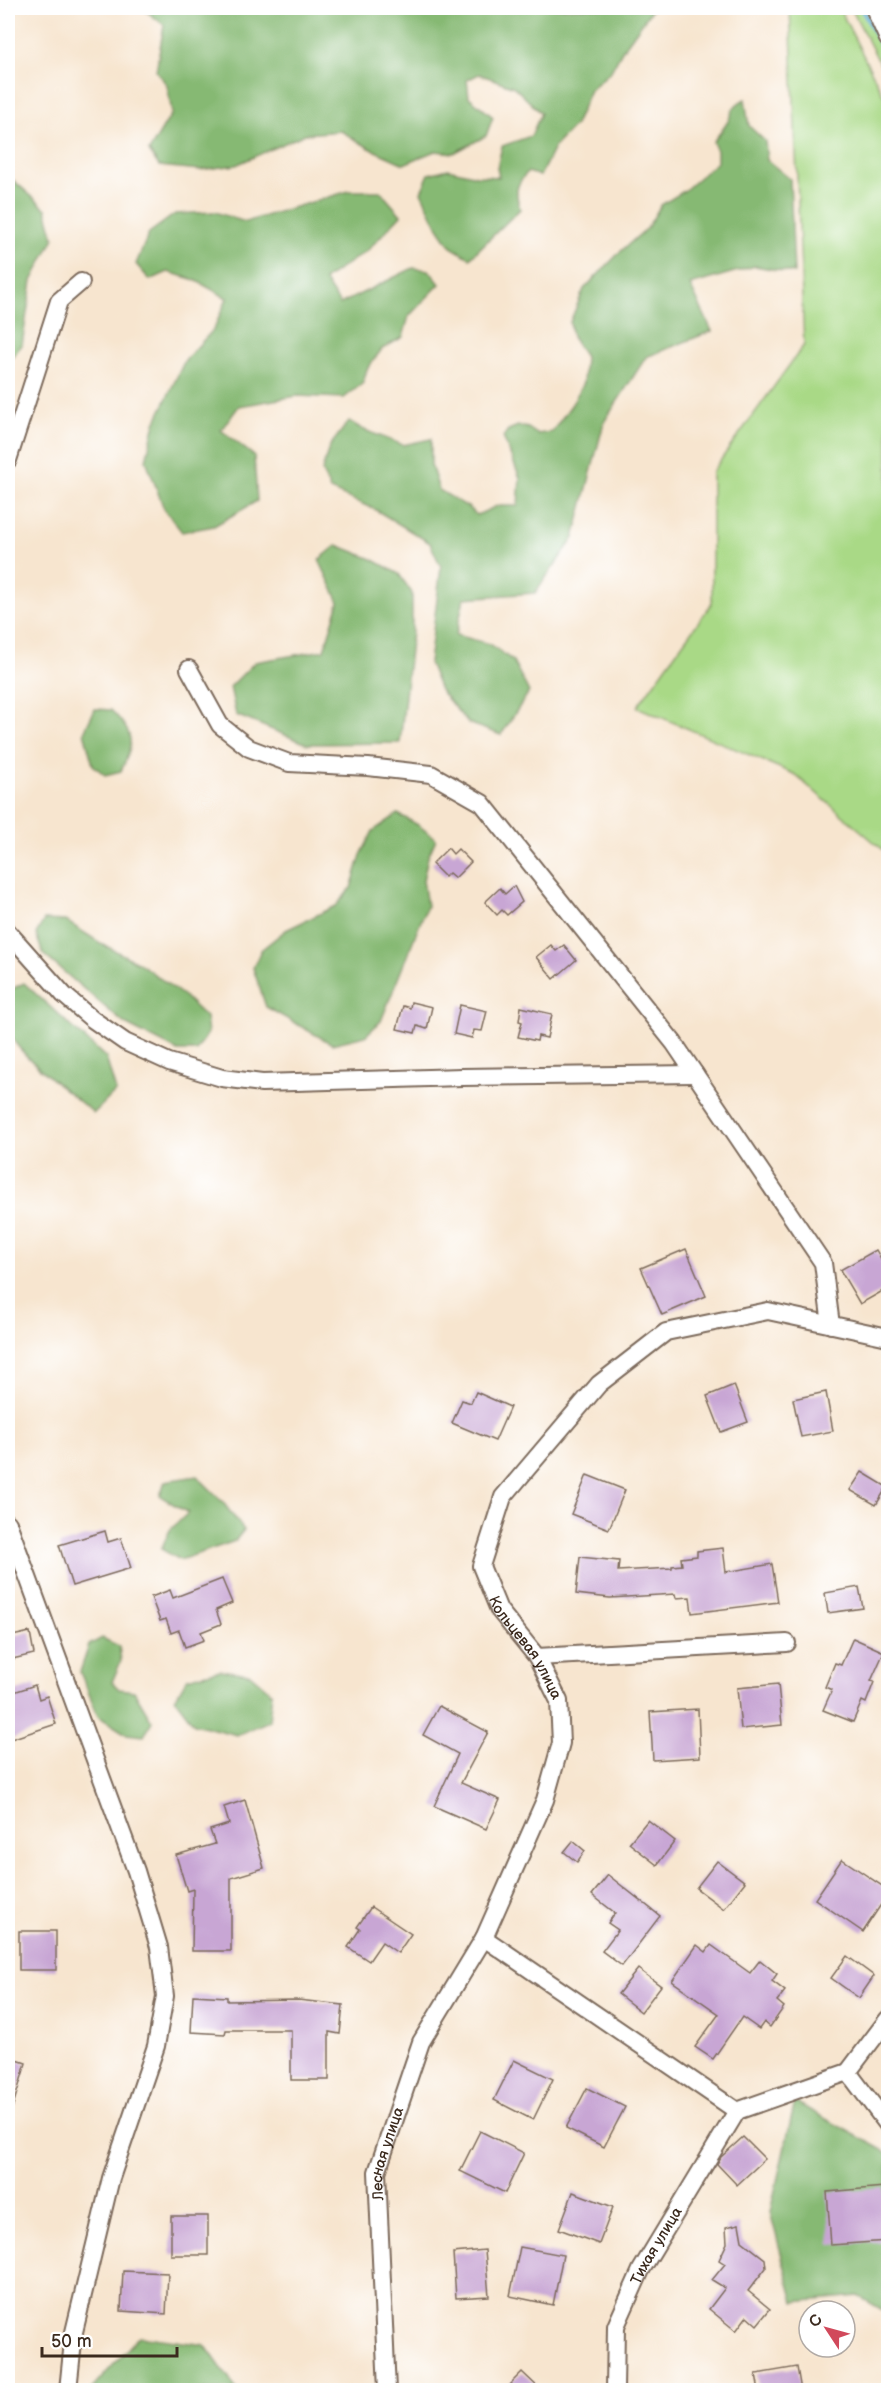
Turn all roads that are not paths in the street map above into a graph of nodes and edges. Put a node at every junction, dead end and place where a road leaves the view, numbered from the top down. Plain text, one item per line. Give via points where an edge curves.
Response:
1 (874, 8) edge
2 (888, 39) edge
3 (81, 282) dead end
4 (8, 460) edge
5 (189, 669) dead end
6 (8, 932) edge
7 (694, 1074) junction
8 (831, 1325) junction
9 (888, 1337) edge
10 (8, 1523) edge
11 (787, 1642) dead end
12 (537, 1657) junction
13 (484, 1938) junction
14 (888, 2019) edge
15 (848, 2072) junction
16 (737, 2111) junction
17 (888, 2125) edge
18 (68, 2391) edge
19 (387, 2391) edge
20 (615, 2391) edge

1 - 2 street
3 - 4 street via 60,301
5 - 7 street via 220,725 249,748 289,763 431,774 482,803 674,1043
6 - 7 street via 64,995 125,1042 170,1062 222,1078 273,1083
7 - 8 street via 823,1263
8 - 9 street, Кольцевая улица
8 - 12 street, Кольцевая улица via 768,1311 666,1332 599,1384 503,1497 481,1566 499,1610
10 - 18 street via 136,1871 159,1947 165,1996 156,2046 111,2178 74,2332
11 - 12 street
12 - 13 street, Кольцевая улица via 559,1701 561,1743 545,1800
13 - 16 street
13 - 19 street, Лесная улица via 422,2042 377,2172
14 - 15 street
15 - 16 street
15 - 17 street
16 - 20 street, Тихая улица via 641,2270 616,2326

